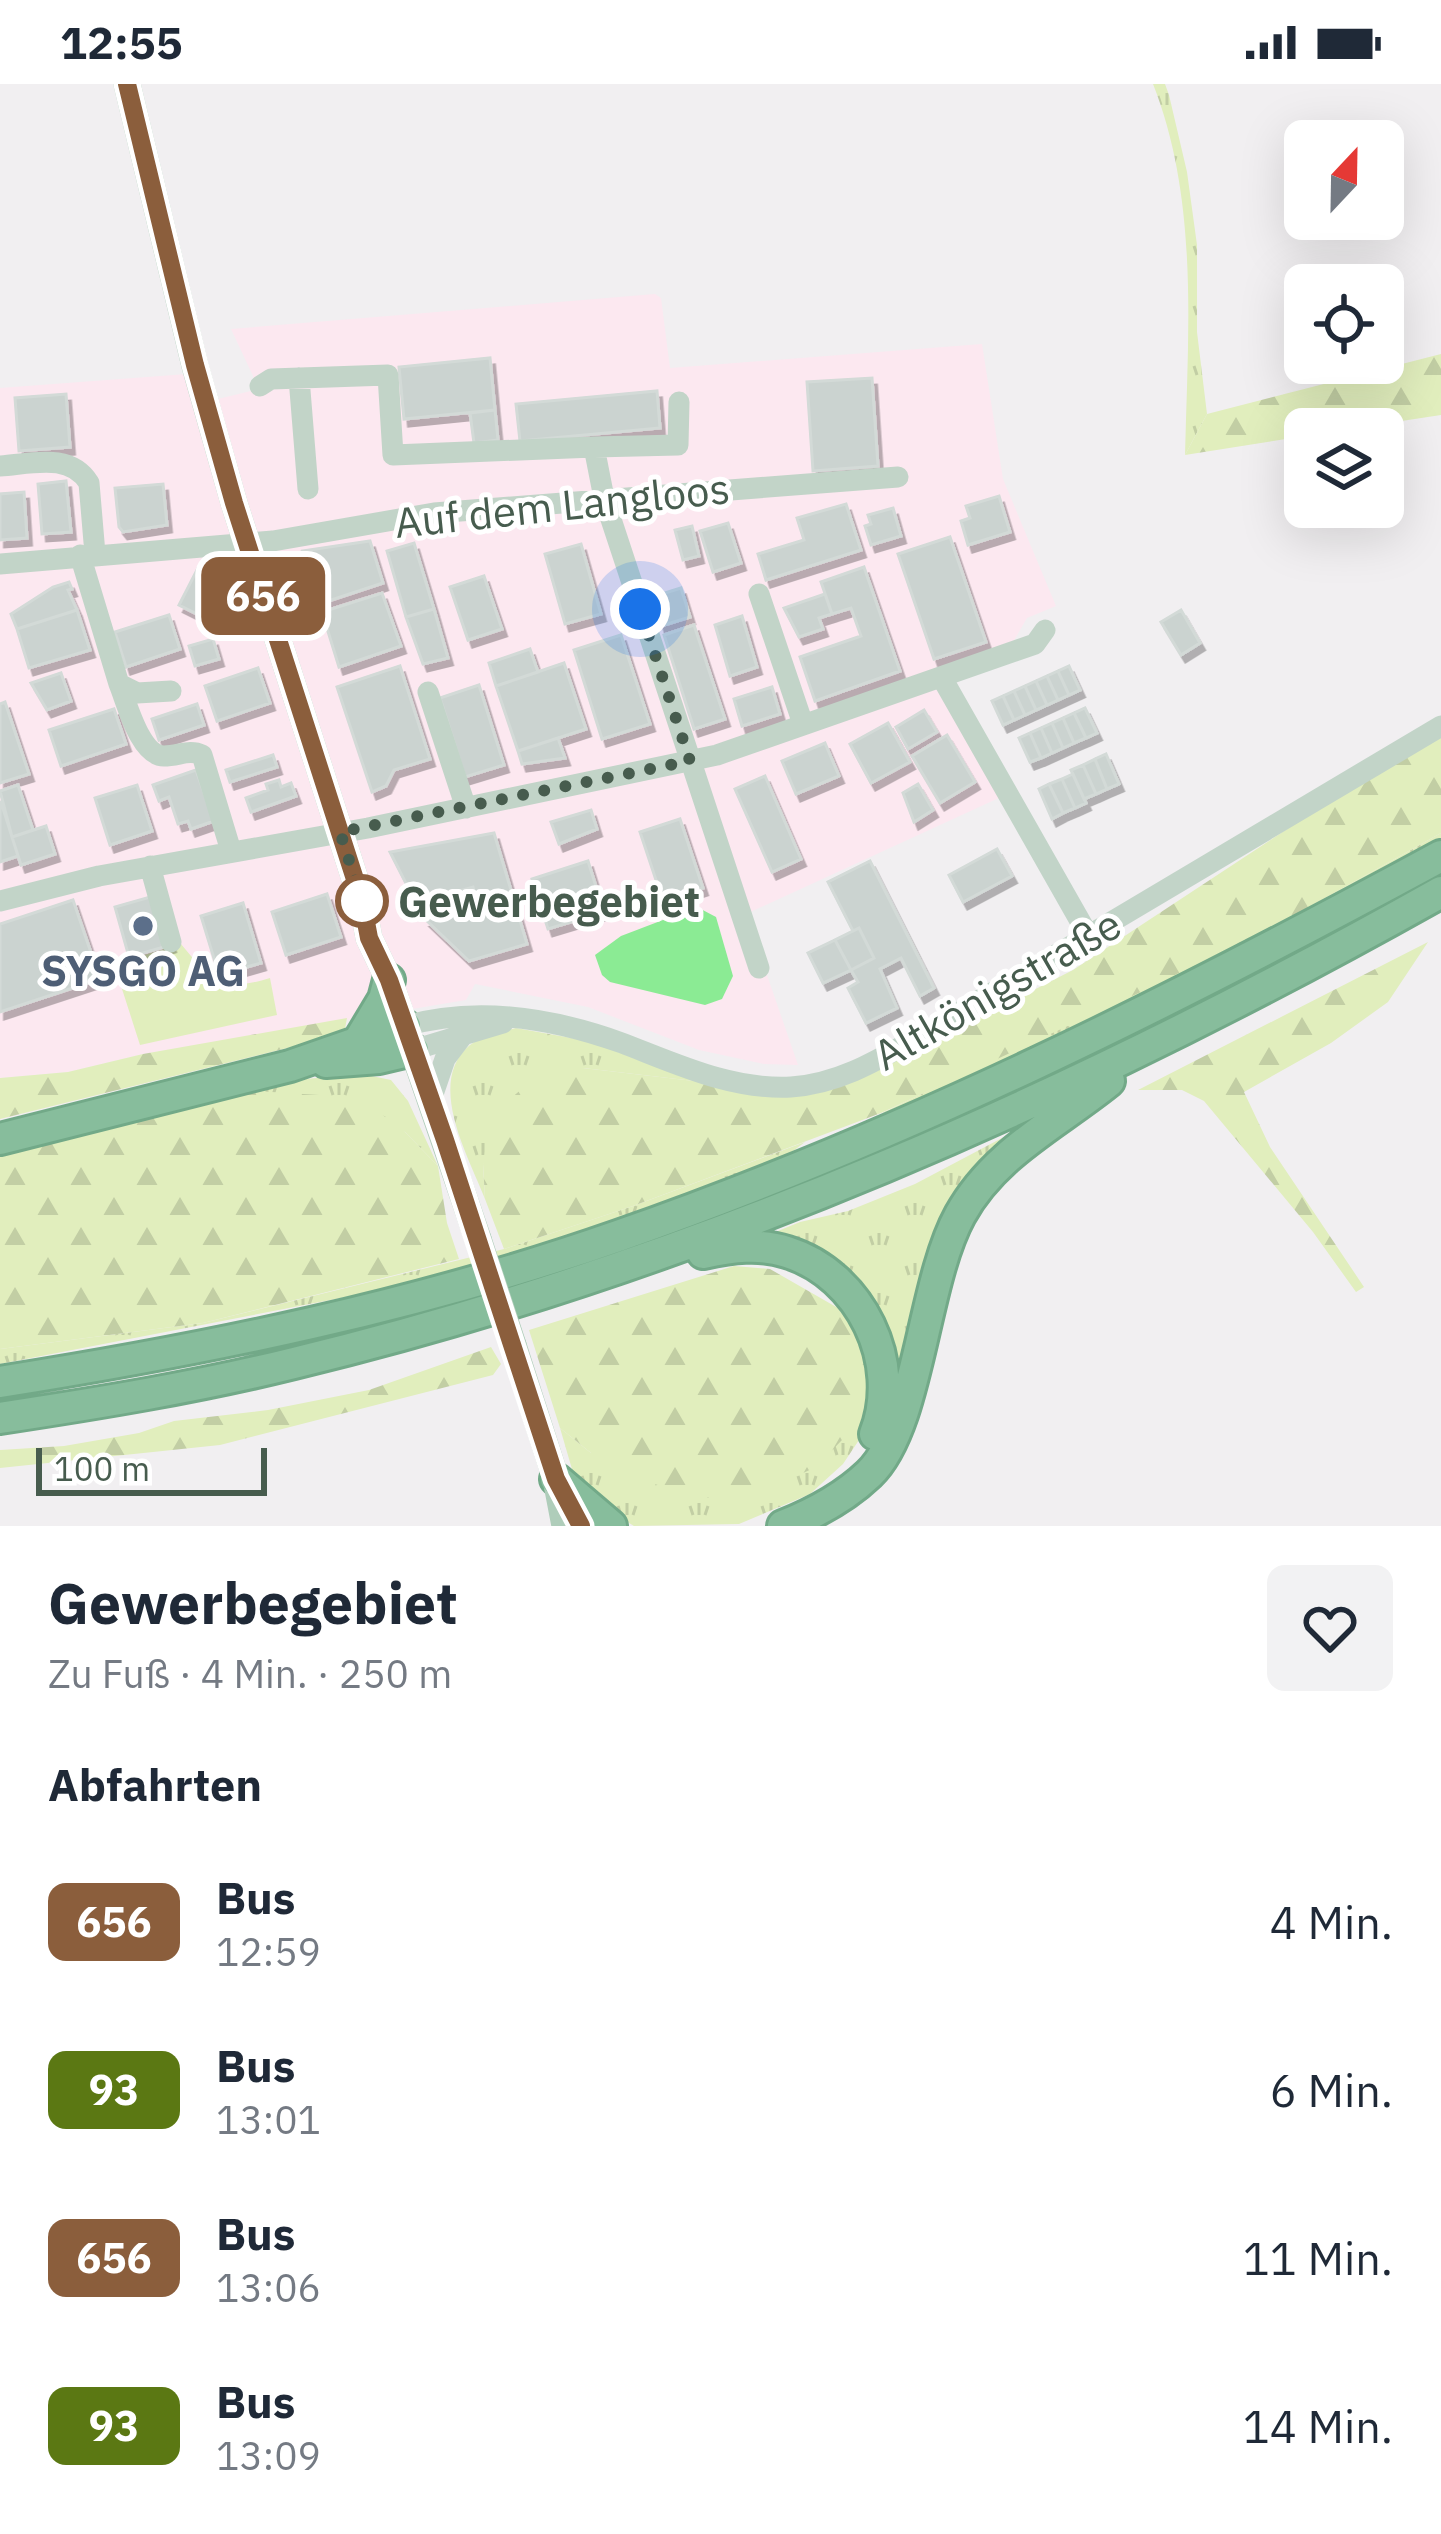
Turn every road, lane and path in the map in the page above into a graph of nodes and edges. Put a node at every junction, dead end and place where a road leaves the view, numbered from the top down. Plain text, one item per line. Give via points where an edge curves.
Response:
1 (127, 84) edge
2 (299, 378) junction
3 (260, 386) dead end
4 (679, 402) dead end
5 (594, 447) junction
6 (0, 466) edge
7 (898, 477) dead end
8 (308, 489) dead end
9 (604, 498) junction
10 (246, 543) junction
11 (87, 555) junction
12 (0, 563) edge
13 (759, 594) dead end
14 (1046, 630) dead end
15 (942, 678) junction
16 (119, 684) junction
17 (170, 691) dead end
18 (428, 692) dead end
19 (802, 724) junction
20 (1441, 726) edge
21 (690, 761) junction
22 (466, 808) junction
23 (340, 832) junction
24 (231, 851) junction
25 (1441, 856) edge
26 (150, 866) junction
27 (1441, 892) edge
28 (0, 902) edge
29 (1079, 940) junction
30 (171, 943) dead end
31 (759, 968) dead end
32 (389, 980) junction
33 (515, 1021) junction
34 (464, 1034) junction
35 (409, 1038) junction
36 (360, 1039) junction
37 (1152, 1048) junction
38 (290, 1066) junction
39 (430, 1100) junction
40 (0, 1139) edge
41 (621, 1269) junction
42 (0, 1382) edge
43 (0, 1418) edge
44 (556, 1479) junction
45 (851, 1486) junction
46 (565, 1526) edge
47 (581, 1526) edge
48 (611, 1526) edge
49 (783, 1526) edge

1 - 10 main road
2 - 3 street
2 - 5 street via 388,375 393,454
2 - 8 street
4 - 5 street via 678,445
5 - 9 street
6 - 11 street via 60,462 84,475
7 - 9 street, Auf dem Langloos
9 - 10 street, Auf dem Langloos via 434,513
9 - 21 street
10 - 11 street, Auf dem Langloos
10 - 23 main road
11 - 12 street, Auf dem Langloos
11 - 16 street
13 - 19 street
14 - 15 street via 1035,644
15 - 19 street
15 - 29 street
16 - 17 street via 136,693
16 - 24 street via 148,749 202,755
18 - 22 street
19 - 21 street
20 - 29 street, Altkönigstraße
21 - 22 street
21 - 31 street
22 - 23 street
23 - 24 street
23 - 32 main road
24 - 26 street
25 - 42 highway via 1226,974 983,1090 615,1238 278,1330
26 - 28 street
26 - 30 street
27 - 37 highway
29 - 33 street, Altkönigstraße via 866,1066 794,1087 722,1080 571,1027
32 - 35 main road
32 - 36 highway
33 - 34 street, Altkönigstraße
33 - 35 street, Altkönigstraße via 439,1017
34 - 35 street, Altkönigstraße
34 - 39 street
35 - 36 highway
35 - 38 highway via 379,1058
35 - 39 main road
36 - 38 highway
37 - 41 highway via 809,1199
37 - 45 highway via 1032,1135 979,1186 932,1286 898,1424 876,1466
38 - 40 highway
39 - 44 main road, bridge
41 - 43 highway via 296,1363
41 - 45 highway via 764,1246 836,1280 879,1346 885,1382 880,1421
44 - 46 main road
44 - 47 main road
44 - 48 highway
45 - 49 highway

